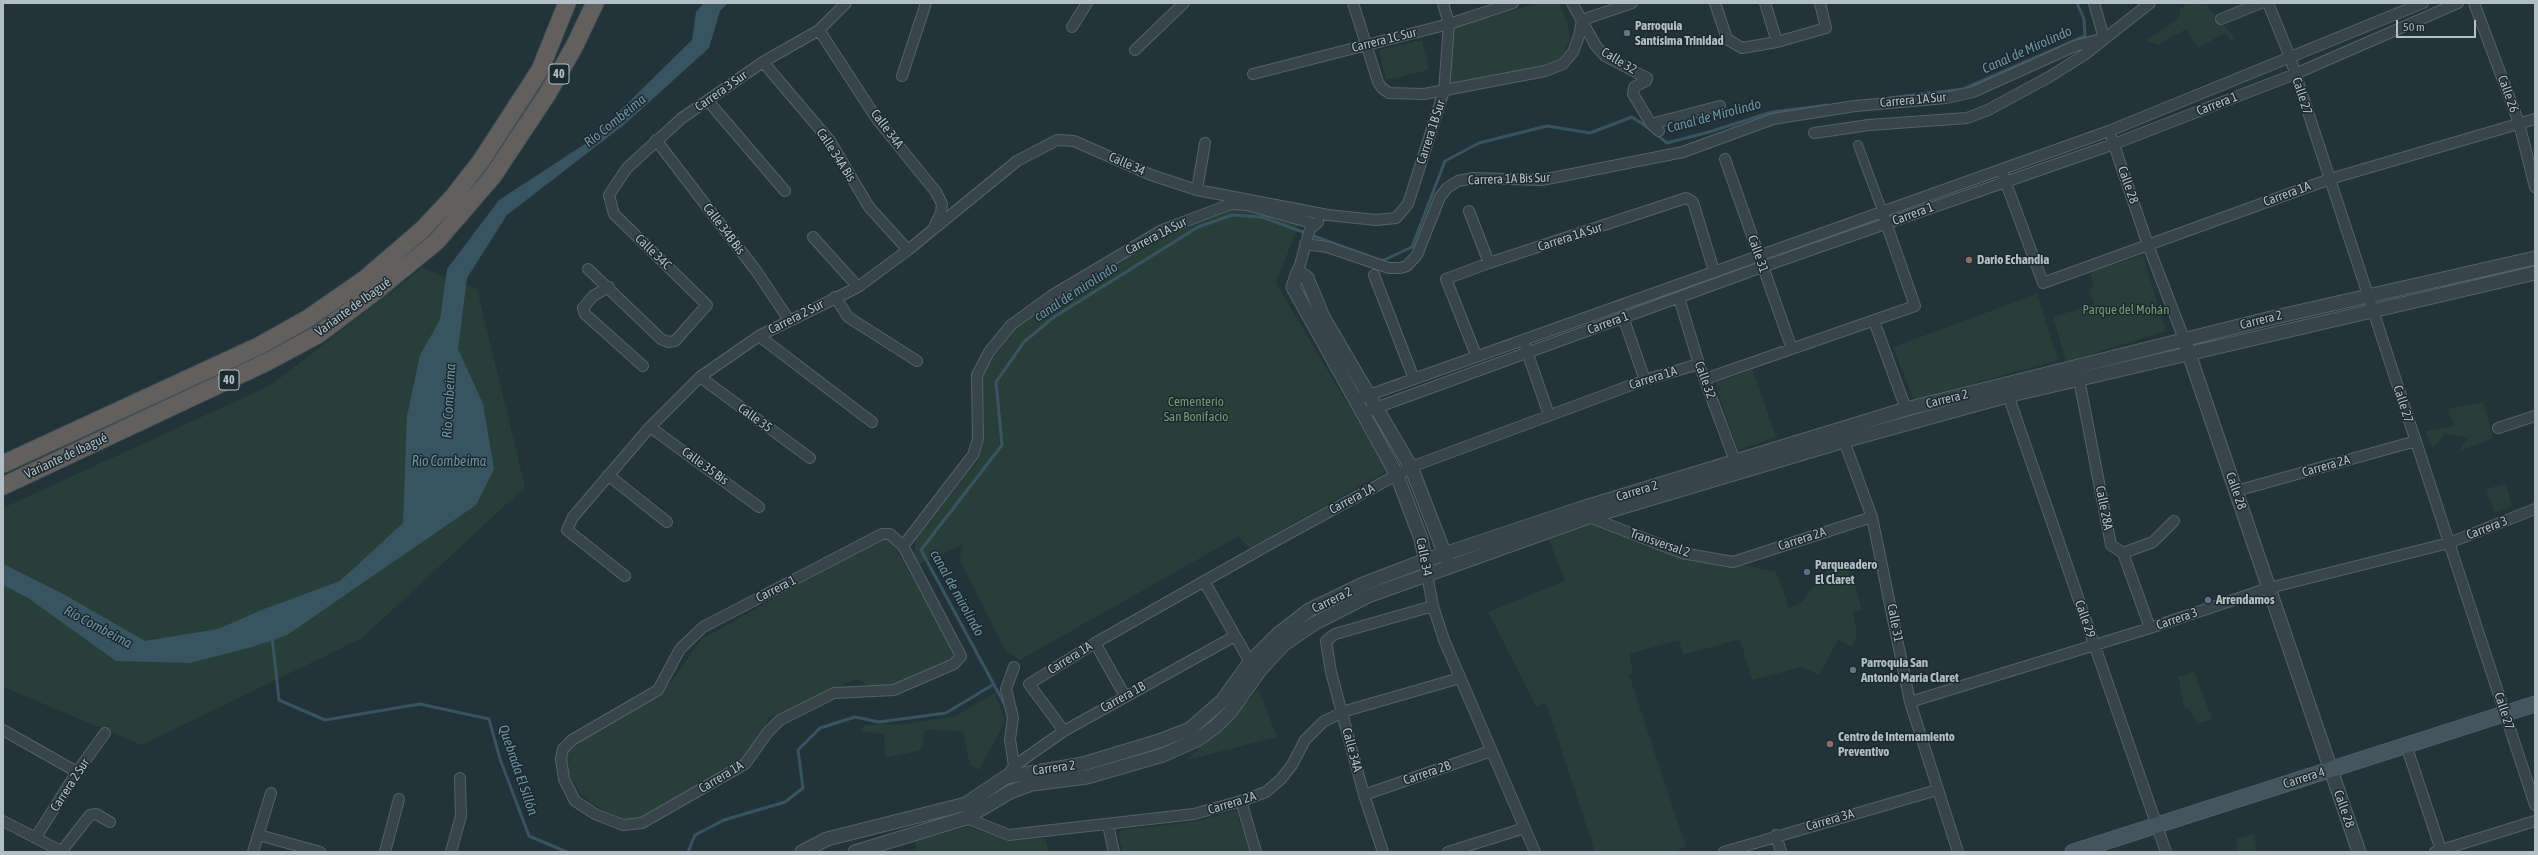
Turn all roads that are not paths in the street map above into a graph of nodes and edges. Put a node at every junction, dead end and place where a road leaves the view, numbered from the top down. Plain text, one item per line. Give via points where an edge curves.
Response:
1 (566, 3) edge
2 (595, 3) edge
3 (846, 3) edge
4 (926, 3) edge
5 (1087, 3) edge
6 (1184, 3) edge
7 (1353, 3) edge
8 (1443, 3) edge
9 (1513, 3) edge
10 (1572, 3) edge
11 (1632, 3) edge
12 (1715, 3) edge
13 (1764, 3) edge
14 (1820, 3) edge
15 (2094, 3) edge
16 (2150, 3) edge
17 (2261, 3) edge
18 (2268, 3) edge
19 (2423, 3) edge
20 (2458, 3) edge
21 (2474, 3) edge
22 (2236, 8) edge
23 (2221, 19) dead end
24 (1582, 20) junction
25 (1449, 24) junction
26 (1072, 27) dead end
27 (819, 30) junction
28 (2104, 38) junction
29 (1777, 42) junction
30 (1366, 45) junction
31 (1135, 50) dead end
32 (2290, 57) junction
33 (763, 62) junction
34 (1253, 74) dead end
35 (2295, 74) junction
36 (902, 76) dead end
37 (1444, 92) junction
38 (708, 102) junction
39 (1720, 106) dead end
40 (2535, 119) edge
41 (2519, 123) junction
42 (1651, 124) junction
43 (1658, 131) dead end
44 (2109, 131) junction
45 (1814, 133) dead end
46 (656, 140) junction
47 (1057, 140) joint
48 (1715, 140) joint
49 (1204, 143) dead end
50 (2114, 144) junction
51 (1858, 145) dead end
52 (1725, 159) dead end
53 (2002, 169) junction
54 (2330, 178) junction
55 (2005, 181) junction
56 (2535, 187) edge
57 (1197, 190) junction
58 (785, 192) dead end
59 (609, 195) joint
60 (1882, 210) junction
61 (1469, 211) dead end
62 (1328, 215) junction
63 (1886, 224) junction
64 (1312, 226) junction
65 (932, 229) junction
66 (813, 237) dead end
67 (1305, 241) junction
68 (2148, 245) junction
69 (908, 250) junction
70 (1758, 255) junction
71 (2535, 258) edge
72 (1489, 264) junction
73 (1762, 267) junction
74 (588, 269) dead end
75 (1714, 271) junction
76 (1298, 272) junction
77 (2535, 273) edge
78 (1374, 275) dead end
79 (609, 287) junction
80 (858, 287) junction
81 (2368, 295) junction
82 (835, 297) junction
83 (1679, 298) junction
84 (2372, 309) junction
85 (1623, 317) junction
86 (2267, 319) junction
87 (789, 320) junction
88 (1874, 321) junction
89 (2272, 333) junction
90 (759, 336) junction
91 (1523, 339) junction
92 (2184, 339) junction
93 (1792, 349) junction
94 (1527, 352) junction
95 (2188, 353) junction
96 (1476, 355) junction
97 (917, 361) dead end
98 (1699, 364) junction
99 (643, 366) dead end
100 (700, 377) junction
101 (1414, 379) junction
102 (1705, 379) junction
103 (2079, 379) junction
104 (1645, 380) junction
105 (2006, 390) junction
106 (1368, 395) junction
107 (1355, 400) junction
108 (1375, 408) junction
109 (1906, 409) junction
110 (1363, 413) junction
111 (1549, 414) junction
112 (2535, 416) edge
113 (872, 422) dead end
114 (650, 427) junction
115 (2498, 428) dead end
116 (1844, 441) junction
117 (2416, 441) junction
118 (810, 458) dead end
119 (1735, 461) junction
120 (3, 464) edge
121 (1412, 467) junction
122 (608, 475) junction
123 (1397, 475) junction
124 (3, 486) edge
125 (2236, 491) junction
126 (759, 506) dead end
127 (2535, 509) edge
128 (1589, 517) junction
129 (1872, 517) junction
130 (2174, 521) dead end
131 (667, 522) dead end
132 (2449, 543) junction
133 (902, 546) junction
134 (2123, 553) junction
135 (1426, 560) junction
136 (1447, 560) junction
137 (1733, 562) joint
138 (1427, 575) junction
139 (625, 576) dead end
140 (1204, 581) junction
141 (2269, 588) junction
142 (1432, 606) junction
143 (2150, 628) junction
144 (1235, 636) junction
145 (1095, 643) junction
146 (2094, 646) junction
147 (1250, 662) junction
148 (1014, 667) dead end
149 (1460, 678) junction
150 (1125, 696) junction
151 (1910, 702) junction
152 (2535, 704) edge
153 (1342, 712) junction
154 (2505, 713) junction
155 (3, 730) edge
156 (1064, 731) junction
157 (105, 733) dead end
158 (2406, 745) junction
159 (1491, 751) junction
160 (1014, 766) junction
161 (2331, 769) junction
162 (77, 772) junction
163 (1006, 777) junction
164 (460, 778) dead end
165 (1937, 790) junction
166 (271, 793) dead end
167 (1364, 795) junction
168 (399, 799) dead end
169 (1241, 801) junction
170 (2535, 805) edge
171 (966, 818) junction
172 (3, 821) edge
173 (2535, 821) edge
174 (110, 822) dead end
175 (623, 825) joint
176 (1108, 825) junction
177 (2157, 825) junction
178 (1524, 828) junction
179 (259, 835) junction
180 (1776, 835) junction
181 (36, 837) junction
182 (2438, 851) edge
183 (58, 852) edge
184 (61, 852) edge
185 (253, 852) edge
186 (318, 852) edge
187 (385, 852) edge
188 (451, 852) edge
189 (802, 852) edge
190 (855, 852) edge
191 (1114, 852) edge
192 (1256, 852) edge
193 (1383, 852) edge
194 (1448, 852) edge
195 (1535, 852) edge
196 (1724, 852) edge
197 (1781, 852) edge
198 (1958, 852) edge
199 (2073, 852) edge
200 (2166, 852) edge
201 (2359, 852) edge

1 - 120 highway, Variante de Ibagué / 40 via 540,70 512,116 453,197 422,230 365,279 307,319 259,346
2 - 124 highway, Variante de Ibagué / 40 via 552,86 493,176 436,242 376,292 319,334 267,362
3 - 27 street, Carrera 3 Sur
4 - 36 street
5 - 26 street
6 - 31 street
7 - 30 street
8 - 25 street
9 - 25 street, Carrera 1C Sur
10 - 24 street, Calle 32
11 - 24 street
12 - 29 street via 1727,40 1742,48
13 - 29 street
14 - 29 street via 1826,28
15 - 28 street
16 - 28 street, Carrera 1A Sur
17 - 22 street
18 - 32 street, Calle 27
19 - 32 street, Carrera 1
20 - 35 street, Carrera 1
21 - 41 street, Calle 26
22 - 23 street
24 - 37 street, Carrera 1B Sur via 1573,52 1560,65 1545,71
24 - 42 street, Calle 32 via 1590,38 1605,56 1647,78 1634,87 1633,94
25 - 30 street, Carrera 1C Sur
25 - 37 street
27 - 33 street, Carrera 3 Sur
27 - 65 street, Calle 34A via 877,119 936,192 942,204 941,213
28 - 45 street, Carrera 1A Sur via 2049,77 1988,110 1967,118 1869,125
28 - 48 street, Carrera 1A Sur via 2076,46 1973,92 1946,98 1855,106 1773,119
30 - 34 street, Carrera 1C Sur
30 - 37 street via 1378,82 1389,93
32 - 35 street, Calle 27
32 - 44 street, Carrera 1
33 - 38 street, Carrera 3 Sur
33 - 69 street, Calle 34A Bis via 830,141 869,207
35 - 50 street, Carrera 1
35 - 54 street, Calle 27
37 - 62 street, Carrera 1B Sur via 1408,204 1403,212 1396,218 1376,220
38 - 46 street, Carrera 3 Sur via 682,118
38 - 58 street
39 - 42 street
40 - 41 street, Carrera 1A
41 - 54 street, Carrera 1A
41 - 56 street, Calle 26
42 - 43 street, Calle 32
44 - 50 street, Calle 28
44 - 53 street, Carrera 1
46 - 59 street, Carrera 3 Sur via 627,168
46 - 87 street, Calle 34B Bis via 757,272
47 - 57 street, Calle 34 via 1074,141 1151,174
47 - 65 street, Carrera 2 Sur via 1017,161
48 - 67 street, Carrera 1A Bis Sur via 1653,160 1542,180 1474,178 1458,181 1447,188 1440,198 1418,255 1407,266 1400,268 1389,268
49 - 57 street
50 - 55 street, Carrera 1
50 - 68 street, Calle 28
51 - 60 street
52 - 70 street, Calle 31
53 - 55 street
53 - 60 street, Carrera 1
54 - 68 street, Carrera 1A
54 - 81 street, Calle 27
55 - 63 street, Carrera 1
55 - 68 street, Carrera 1A via 2043,283
57 - 62 street, Carrera 1B Sur
59 - 79 street, Calle 34C via 614,214 707,305 675,341 668,342 661,339
60 - 63 street
60 - 70 street, Carrera 1
61 - 72 street
62 - 64 street
63 - 73 street, Carrera 1
63 - 88 street via 1915,306
64 - 67 street, Calle 34
64 - 133 street, Carrera 1A Sur via 1247,205 1231,204 1162,230 1050,296 1012,325 989,352 977,375 978,440 972,455
65 - 69 street, Carrera 2 Sur
66 - 80 street
67 - 76 street, Calle 34
68 - 92 street, Calle 28
69 - 80 street, Carrera 2 Sur
70 - 73 street, Calle 31
70 - 75 street, Carrera 1
71 - 81 street, Carrera 2
72 - 75 street, Carrera 1A Sur via 1686,198 1692,202
72 - 96 street, Carrera 1A Sur via 1446,279
73 - 83 street, Carrera 1
73 - 93 street, Calle 31
74 - 79 street
75 - 91 street, Carrera 1
76 - 106 street, Calle 34 via 1307,278 1323,317
76 - 107 street, Calle 34 via 1293,287
77 - 84 street, Carrera 2
78 - 101 street
79 - 99 street via 593,296 583,308 585,314
80 - 82 street, Carrera 2 Sur
81 - 84 street, Calle 27
81 - 86 street, Carrera 2
82 - 87 street, Carrera 2 Sur
82 - 97 street via 848,317
83 - 85 street, Carrera 1
83 - 98 street, Calle 32
84 - 89 street, Carrera 2
84 - 117 street, Calle 27
85 - 94 street, Carrera 1
85 - 104 street
86 - 89 street
86 - 92 street, Carrera 2
87 - 90 street, Carrera 2 Sur
88 - 93 street
88 - 109 street
89 - 95 street, Carrera 2
90 - 100 street, Carrera 2 Sur
90 - 113 street
91 - 94 street
91 - 96 street, Carrera 1
92 - 95 street, Calle 28
92 - 105 street, Carrera 2
93 - 102 street
94 - 108 street, Carrera 1
94 - 111 street
95 - 103 street, Carrera 2
95 - 125 street, Calle 28
96 - 101 street, Carrera 1
98 - 102 street, Calle 32
98 - 104 street, Carrera 1A
100 - 114 street, Carrera 2 Sur
100 - 118 street, Calle 35
101 - 106 street, Carrera 1
102 - 119 street, Calle 32
103 - 105 street, Carrera 2
103 - 134 street, Calle 28A via 2111,545
104 - 111 street, Carrera 1A
105 - 109 street, Carrera 2
105 - 116 street, Carrera 2
105 - 146 street, Calle 29
106 - 107 street, Carrera 1
106 - 108 street, Calle 34
107 - 110 street, Calle 34
108 - 110 street, Carrera 1
108 - 121 street, Calle 34
109 - 119 street, Carrera 2
110 - 123 street, Calle 34
111 - 121 street, Carrera 1A
112 - 115 street
114 - 122 street, Carrera 2 Sur
114 - 126 street, Calle 35 Bis
116 - 128 street, Carrera 2
116 - 129 street, Calle 31
117 - 125 street, Carrera 2A
117 - 132 street, Calle 27
119 - 136 street, Carrera 2
121 - 123 street, Carrera 1A
121 - 136 street, Calle 34
122 - 131 street
122 - 139 street, Carrera 2 Sur via 573,517 567,530
123 - 135 street, Calle 34 via 1421,539
123 - 140 street, Carrera 1A
125 - 141 street, Calle 28
127 - 132 street, Carrera 3
128 - 136 street, Carrera 2
128 - 137 street, Transversal 2 via 1682,553
129 - 137 street, Carrera 2A
129 - 151 street, Calle 31
130 - 134 street via 2153,542
132 - 141 street, Carrera 3
132 - 154 street, Calle 27
133 - 175 street, Carrera 1A via 961,656 954,664 894,690 834,693 780,720 745,764 642,823
133 - 175 street, Carrera 1 via 890,534 882,534 703,627 680,649 658,690 572,740 563,749 561,758 564,779 575,801 595,814
134 - 143 street, Calle 28A
135 - 136 street, Carrera 2
135 - 138 street, Calle 34
135 - 147 street, Carrera 2 via 1363,584 1309,610 1277,635
136 - 138 street, Carrera 2
138 - 142 street, Calle 34
138 - 171 street, Carrera 2 via 1368,596 1315,623 1290,640 1260,670 1231,711 1215,728 1198,740 1163,755 1087,777 1032,784 1010,792
140 - 144 street
140 - 145 street, Carrera 1A
141 - 143 street, Carrera 3
141 - 161 street, Calle 28
142 - 149 street, Calle 34
142 - 153 street, Calle 34A via 1335,634 1326,641 1325,647
143 - 146 street, Carrera 3
144 - 147 street
144 - 150 street, Carrera 1B
145 - 150 street
145 - 156 street, Carrera 1A via 1029,684
146 - 151 street, Carrera 3
146 - 177 street, Calle 29
147 - 163 street, Carrera 2 via 1222,701 1190,729 1083,764
148 - 160 street via 1006,689 1013,718 1010,739
149 - 153 street, Carrera 2A
149 - 159 street, Calle 34
150 - 156 street, Carrera 1B
151 - 165 street, Calle 31
152 - 154 main road, Carrera 4
153 - 167 street, Calle 34A
153 - 169 street, Carrera 2A via 1323,722 1305,740 1292,765 1276,784 1266,792
154 - 158 main road, Carrera 4
154 - 170 street, Calle 27
155 - 162 street
156 - 160 street, Carrera 1B
157 - 162 street, Carrera 2 Sur
158 - 161 main road, Carrera 4
158 - 182 street
159 - 167 street, Carrera 2B
159 - 178 street, Calle 34
160 - 163 street
161 - 177 main road, Carrera 4
161 - 201 street, Calle 28
162 - 181 street, Carrera 2 Sur
163 - 189 street, Carrera 2 via 966,804 827,839
164 - 188 street via 461,816
165 - 180 street, Carrera 3A
165 - 198 street, Calle 31
166 - 179 street
167 - 193 street, Calle 34A
168 - 187 street
169 - 176 street, Carrera 2A via 1194,814
169 - 192 street
171 - 176 street, Carrera 2A via 1008,835
171 - 190 street, Carrera 2
172 - 181 street
173 - 182 street
174 - 184 street via 96,814 90,815
176 - 191 street
177 - 199 main road, Carrera 4
177 - 200 street, Calle 29
178 - 194 street
178 - 195 street, Calle 34
179 - 185 street
179 - 186 street
180 - 196 street, Carrera 3A
180 - 197 street
181 - 183 street

